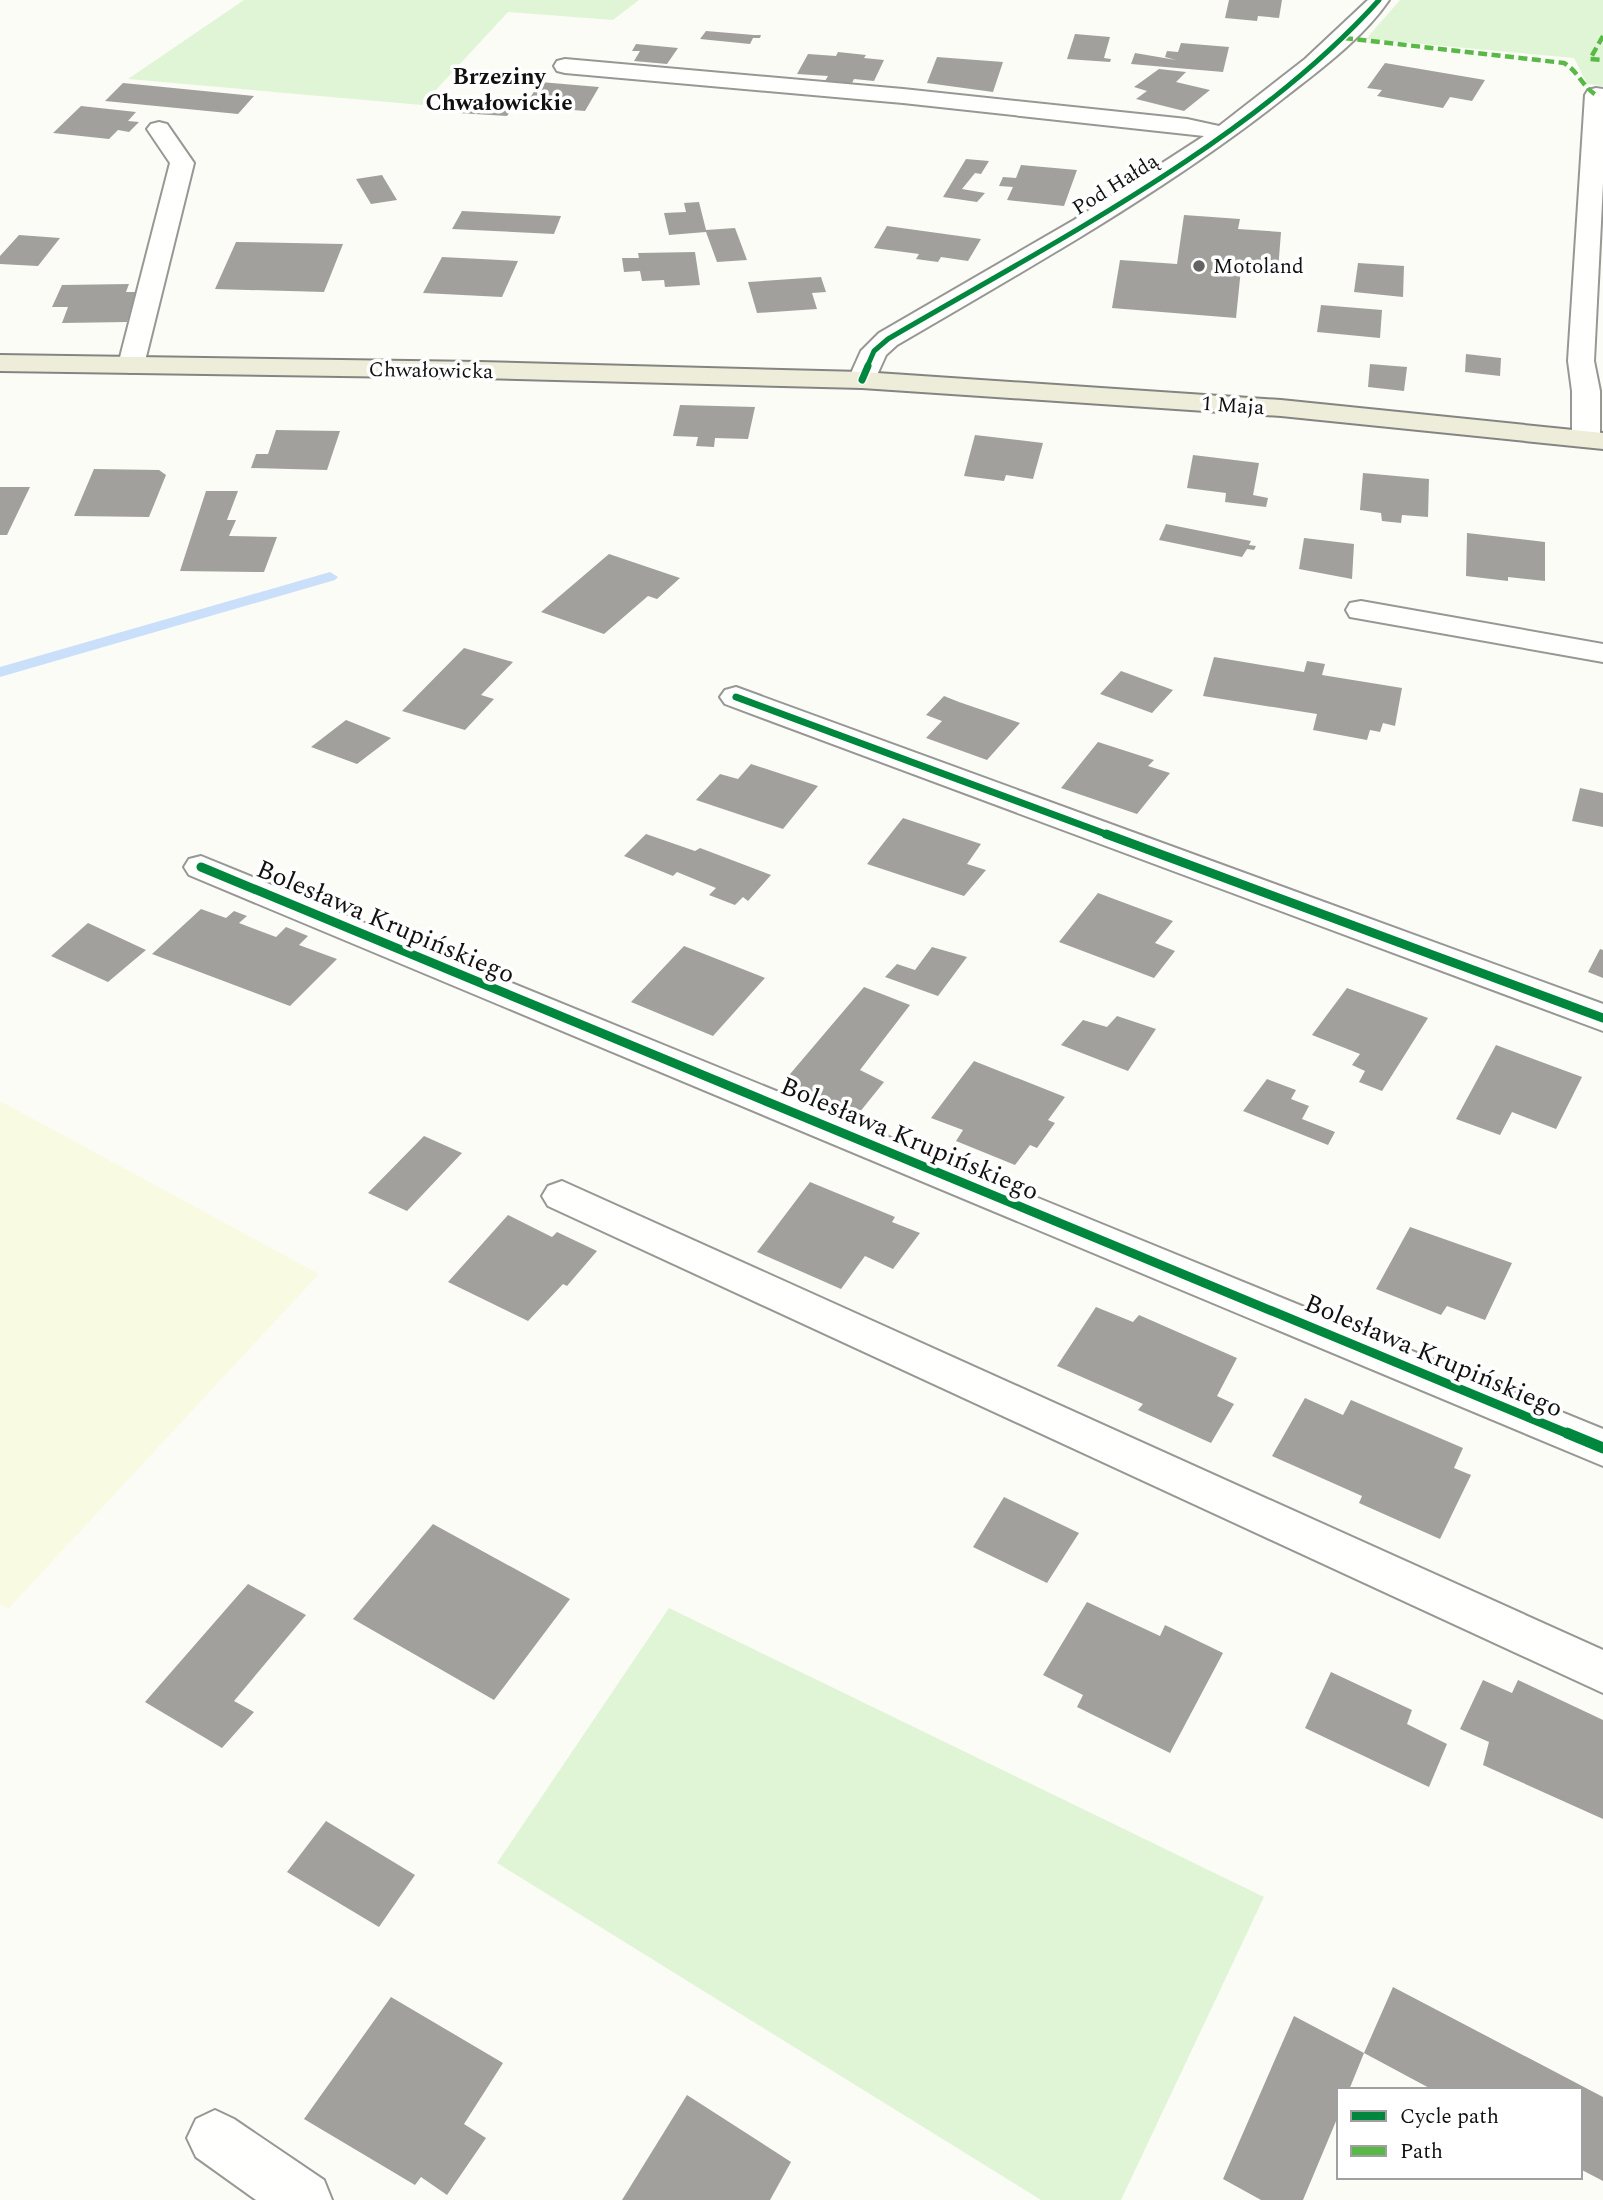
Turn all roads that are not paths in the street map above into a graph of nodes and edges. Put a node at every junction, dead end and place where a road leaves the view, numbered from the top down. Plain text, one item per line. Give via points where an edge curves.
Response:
1 (1379, 0) edge
2 (565, 66) dead end
3 (1603, 96) edge
4 (159, 129) dead end
5 (1225, 134) junction
6 (1592, 362) edge
7 (0, 363) edge
8 (131, 365) junction
9 (862, 380) junction
10 (1595, 440) edge
11 (1361, 610) dead end
12 (1603, 653) edge
13 (736, 697) dead end
14 (201, 867) dead end
15 (1603, 1018) edge
16 (562, 1196) dead end
17 (1603, 1448) edge
18 (1603, 1672) edge
19 (215, 2138) dead end
20 (304, 2200) edge

1 - 5 street, Pod Hałdą via 1323,57
2 - 5 street via 971,103
3 - 6 street via 1596,95
4 - 8 street via 182,163
5 - 9 street, Pod Hałdą via 1130,197 888,339 874,351
6 - 10 street via 1586,391
7 - 8 main road, Chwałowicka
8 - 9 main road, Chwałowicka
9 - 10 main road, 1 Maja via 1281,408
11 - 12 street
13 - 15 street
14 - 17 street, Bolesława Krupińskiego
16 - 18 street
19 - 20 street

